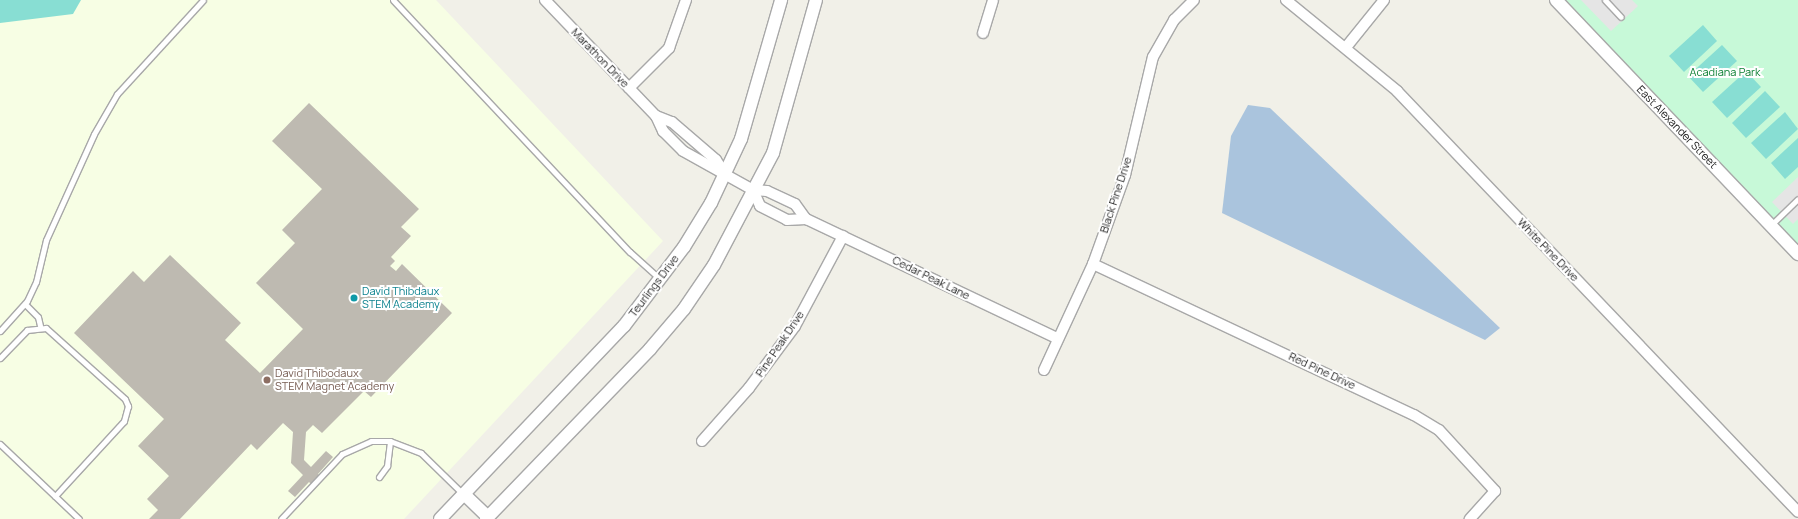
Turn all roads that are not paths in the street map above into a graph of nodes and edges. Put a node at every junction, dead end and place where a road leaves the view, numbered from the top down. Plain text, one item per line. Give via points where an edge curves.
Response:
1 (203, 0) edge
2 (393, 0) edge
3 (545, 0) edge
4 (686, 0) edge
5 (781, 0) edge
6 (816, 0) edge
7 (993, 0) edge
8 (1194, 0) edge
9 (1286, 0) edge
10 (1384, 0) edge
11 (1556, 0) edge
12 (1604, 0) edge
13 (1621, 17) dead end
14 (983, 33) dead end
15 (1346, 46) junction
16 (629, 88) junction
17 (656, 116) junction
18 (725, 174) junction
19 (754, 190) junction
20 (1798, 199) edge
21 (806, 219) junction
22 (1771, 225) junction
23 (844, 236) junction
24 (1798, 254) edge
25 (1093, 264) junction
26 (660, 279) junction
27 (25, 304) junction
28 (40, 326) junction
29 (0, 331) edge
30 (1057, 338) junction
31 (0, 358) edge
32 (1044, 370) dead end
33 (390, 441) junction
34 (702, 441) dead end
35 (0, 444) edge
36 (379, 477) dead end
37 (464, 494) junction
38 (55, 496) junction
39 (1798, 512) edge
40 (487, 518) edge
41 (79, 519) edge
42 (280, 519) edge
43 (440, 519) edge
44 (1470, 519) edge

1 - 27 lane via 133,72 113,101 94,134 46,240 36,282
2 - 26 lane via 630,252
3 - 16 street, Marathon Drive
4 - 16 street via 669,48
5 - 18 street, Teurlings Drive via 756,94
6 - 19 street via 789,105 773,153
7 - 14 street
8 - 25 street, Black Pine Drive via 1174,20 1154,57 1125,175
9 - 15 street, White Pine Drive
10 - 15 street
11 - 22 street, East Alexander Street
12 - 13 lane
15 - 39 street, White Pine Drive via 1396,91
16 - 17 street, Marathon Drive
17 - 18 street, Marathon Drive via 672,122 716,160
17 - 18 street, Marathon Drive via 663,131 683,151
18 - 19 street
18 - 26 street, Teurlings Drive via 684,247
19 - 21 street, Cedar Peak Lane via 767,190 795,204
19 - 21 street, Cedar Peak Lane via 760,206 787,220
19 - 40 street via 714,266 684,309 614,388
20 - 22 lane
21 - 23 street, Cedar Peak Lane
22 - 24 street, East Alexander Street
23 - 30 street, Cedar Peak Lane
23 - 34 street, Pine Peak Drive via 795,326 749,388
25 - 30 street, Black Pine Drive
25 - 44 street, Red Pine Drive via 1414,414 1439,430 1495,491
26 - 37 street, Teurlings Drive via 624,326
27 - 28 lane via 38,317
27 - 29 lane
28 - 31 lane via 27,330
28 - 38 lane via 46,328 125,399 128,406 124,421
30 - 32 street, Black Pine Drive
33 - 36 lane via 387,466
33 - 37 lane via 421,453
33 - 42 lane via 355,446 342,454
35 - 38 lane
37 - 40 street
37 - 43 street, Teurlings Drive
38 - 41 lane

